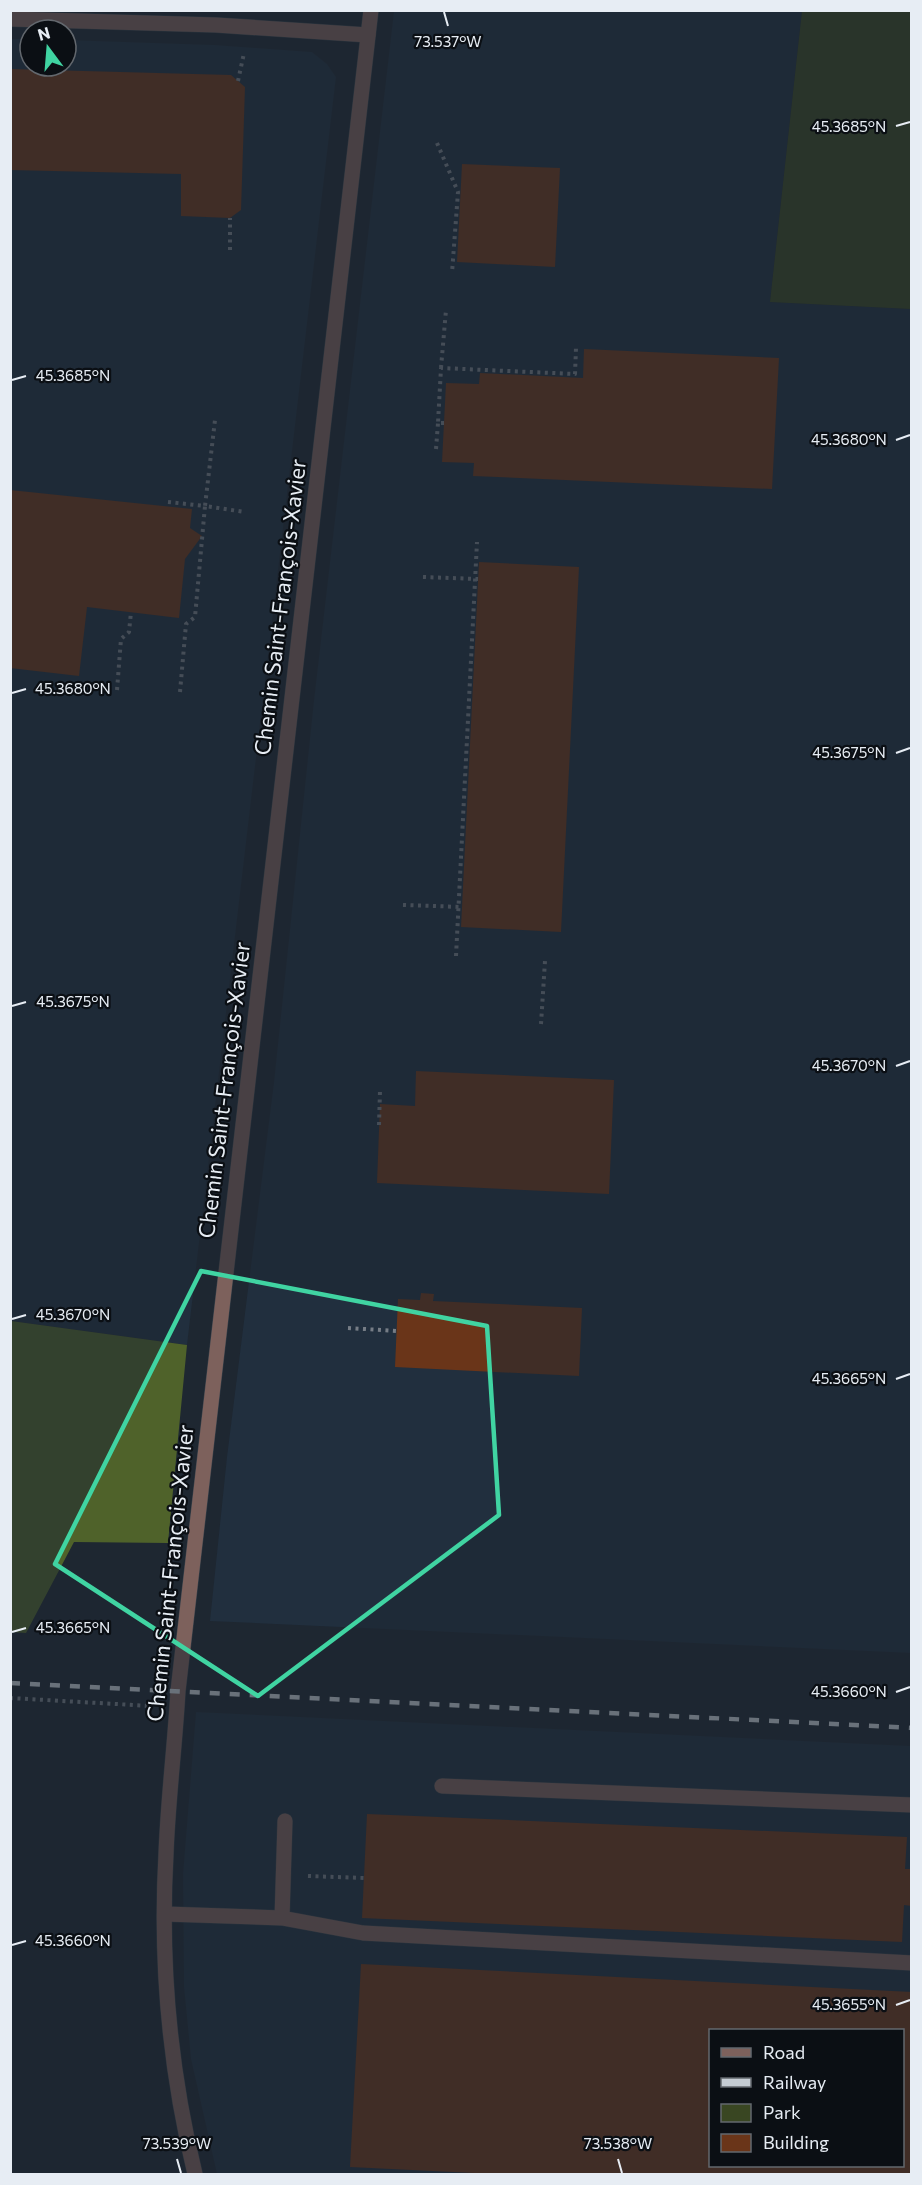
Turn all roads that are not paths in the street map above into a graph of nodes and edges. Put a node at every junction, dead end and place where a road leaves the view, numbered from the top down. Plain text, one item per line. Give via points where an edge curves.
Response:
1 (370, 10) edge
2 (10, 19) edge
3 (368, 35) junction
4 (442, 1786) dead end
5 (912, 1805) edge
6 (285, 1821) dead end
7 (165, 1914) junction
8 (282, 1918) junction
9 (912, 1963) edge
10 (195, 2175) edge

1 - 3 street, Chemin Saint-François-Xavier
2 - 3 street via 216,25
3 - 7 street, Chemin Saint-François-Xavier via 177,1707 165,1855
4 - 5 street
6 - 8 street
7 - 8 street
7 - 10 street, Chemin Saint-François-Xavier via 173,2051
8 - 9 street via 363,1933

